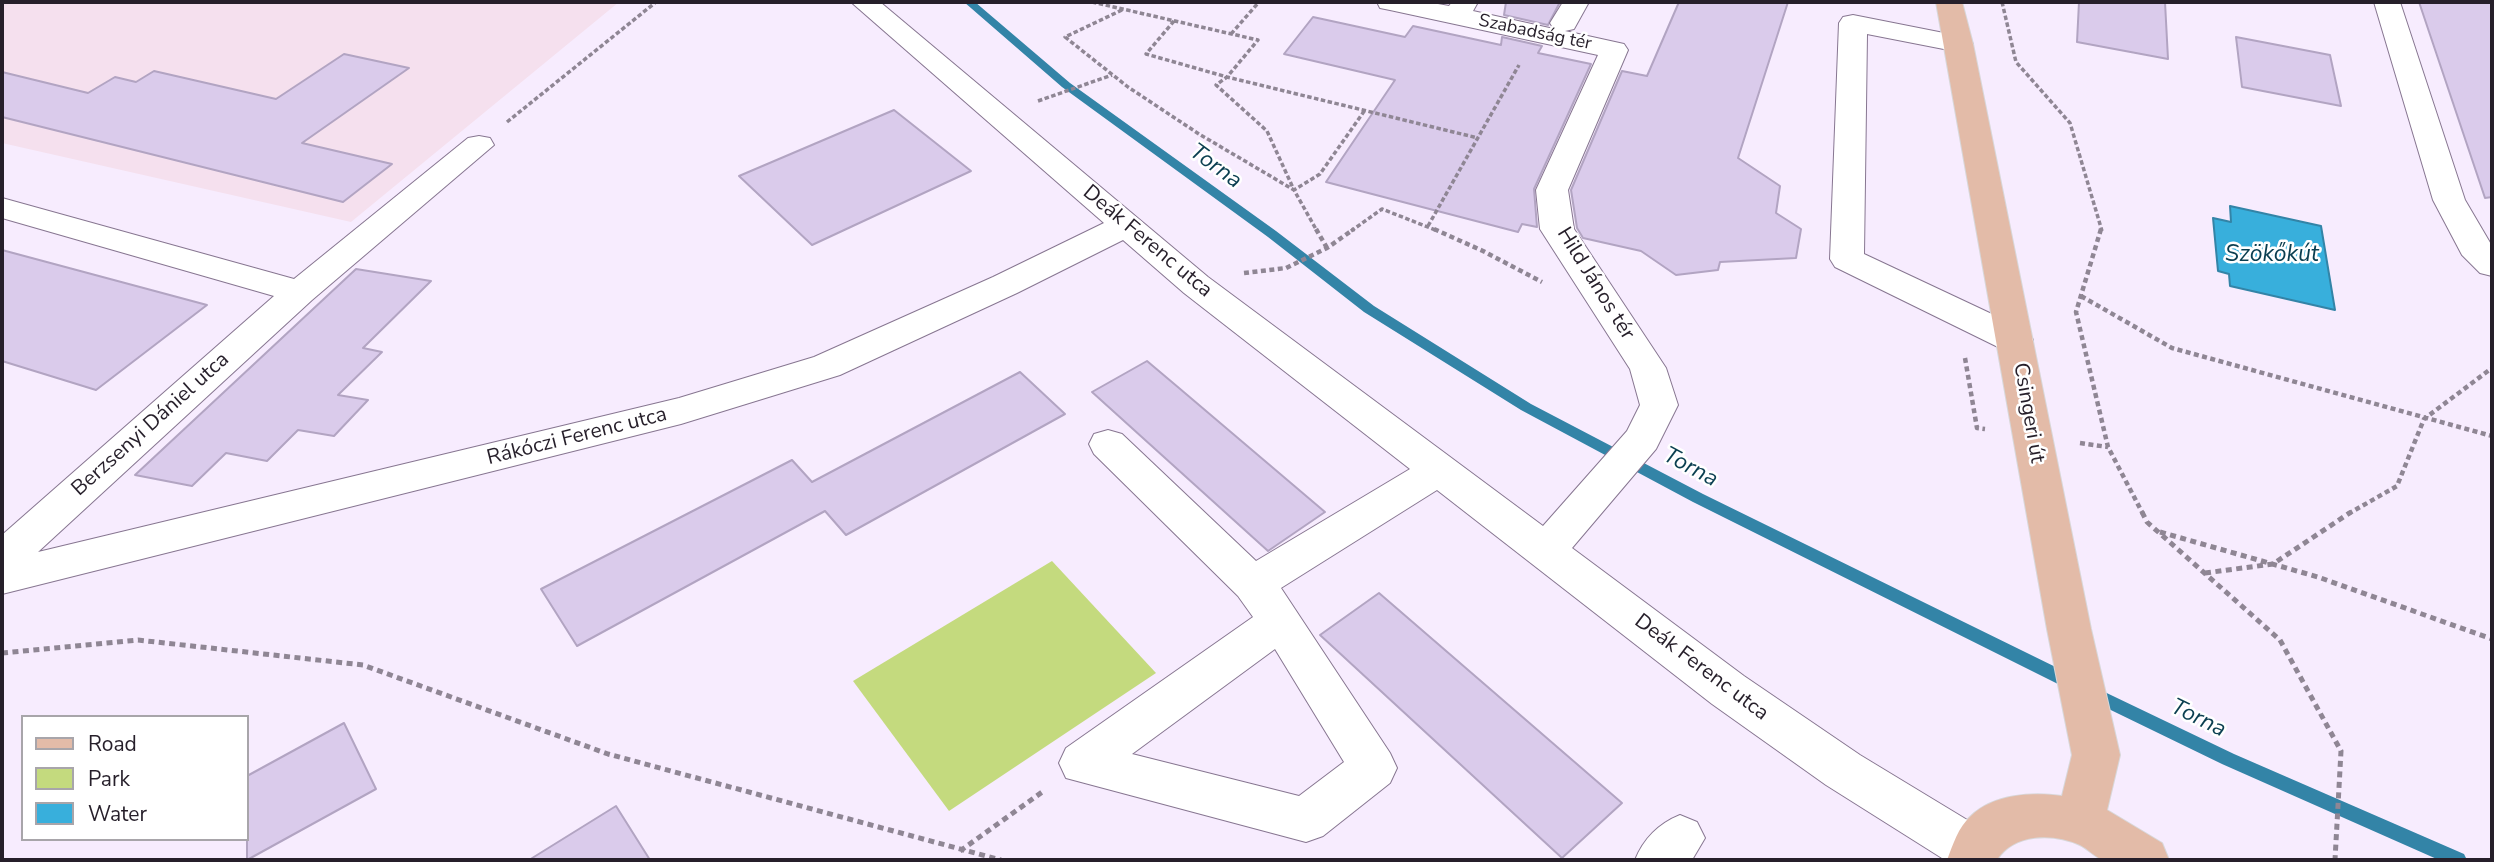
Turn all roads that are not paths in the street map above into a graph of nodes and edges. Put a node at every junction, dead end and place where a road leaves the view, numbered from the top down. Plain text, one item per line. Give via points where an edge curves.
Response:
1 (864, 2) edge
2 (1390, 2) edge
3 (1949, 2) edge
4 (2387, 2) edge
5 (1461, 9) edge
6 (1959, 44) junction
7 (1614, 50) joint
8 (479, 145) road end
9 (2, 208) edge
10 (1127, 225) junction
11 (2492, 265) edge
12 (300, 292) junction
13 (2015, 340) junction
14 (1108, 444) dead end
15 (1440, 469) junction
16 (1546, 551) junction
17 (2, 558) edge
18 (2, 577) edge
19 (1253, 584) junction
20 (1281, 621) junction
21 (2079, 822) junction
22 (1973, 856) edge
23 (2144, 860) edge

1 - 10 street, Deák Ferenc utca
2 - 5 street, Szabadság tér
3 - 6 main road, Csingeri út
4 - 11 street via 2449,200 2474,248
5 - 7 street, Szabadság tér via 1531,32
6 - 13 main road, Csingeri út
6 - 13 street via 1853,23 1847,258
7 - 16 street, Hild János tér via 1552,190 1557,229 1648,368 1659,405 1642,439
8 - 12 street, Berzsenyi Dániel utca
9 - 12 street
10 - 15 street, Deák Ferenc utca via 1196,285
10 - 18 street, Rákóczi Ferenc utca via 813,370 681,411
12 - 17 street, Berzsenyi Dániel utca
13 - 21 main road, Csingeri út via 2096,755
14 - 19 street
15 - 16 street, Deák Ferenc utca
15 - 19 street
16 - 22 street, Deák Ferenc utca via 1728,690
19 - 20 street
20 - 20 street via 1373,768 1306,820 1083,764
21 - 22 main road via 2017,816 1997,823
21 - 23 main road via 2117,840

